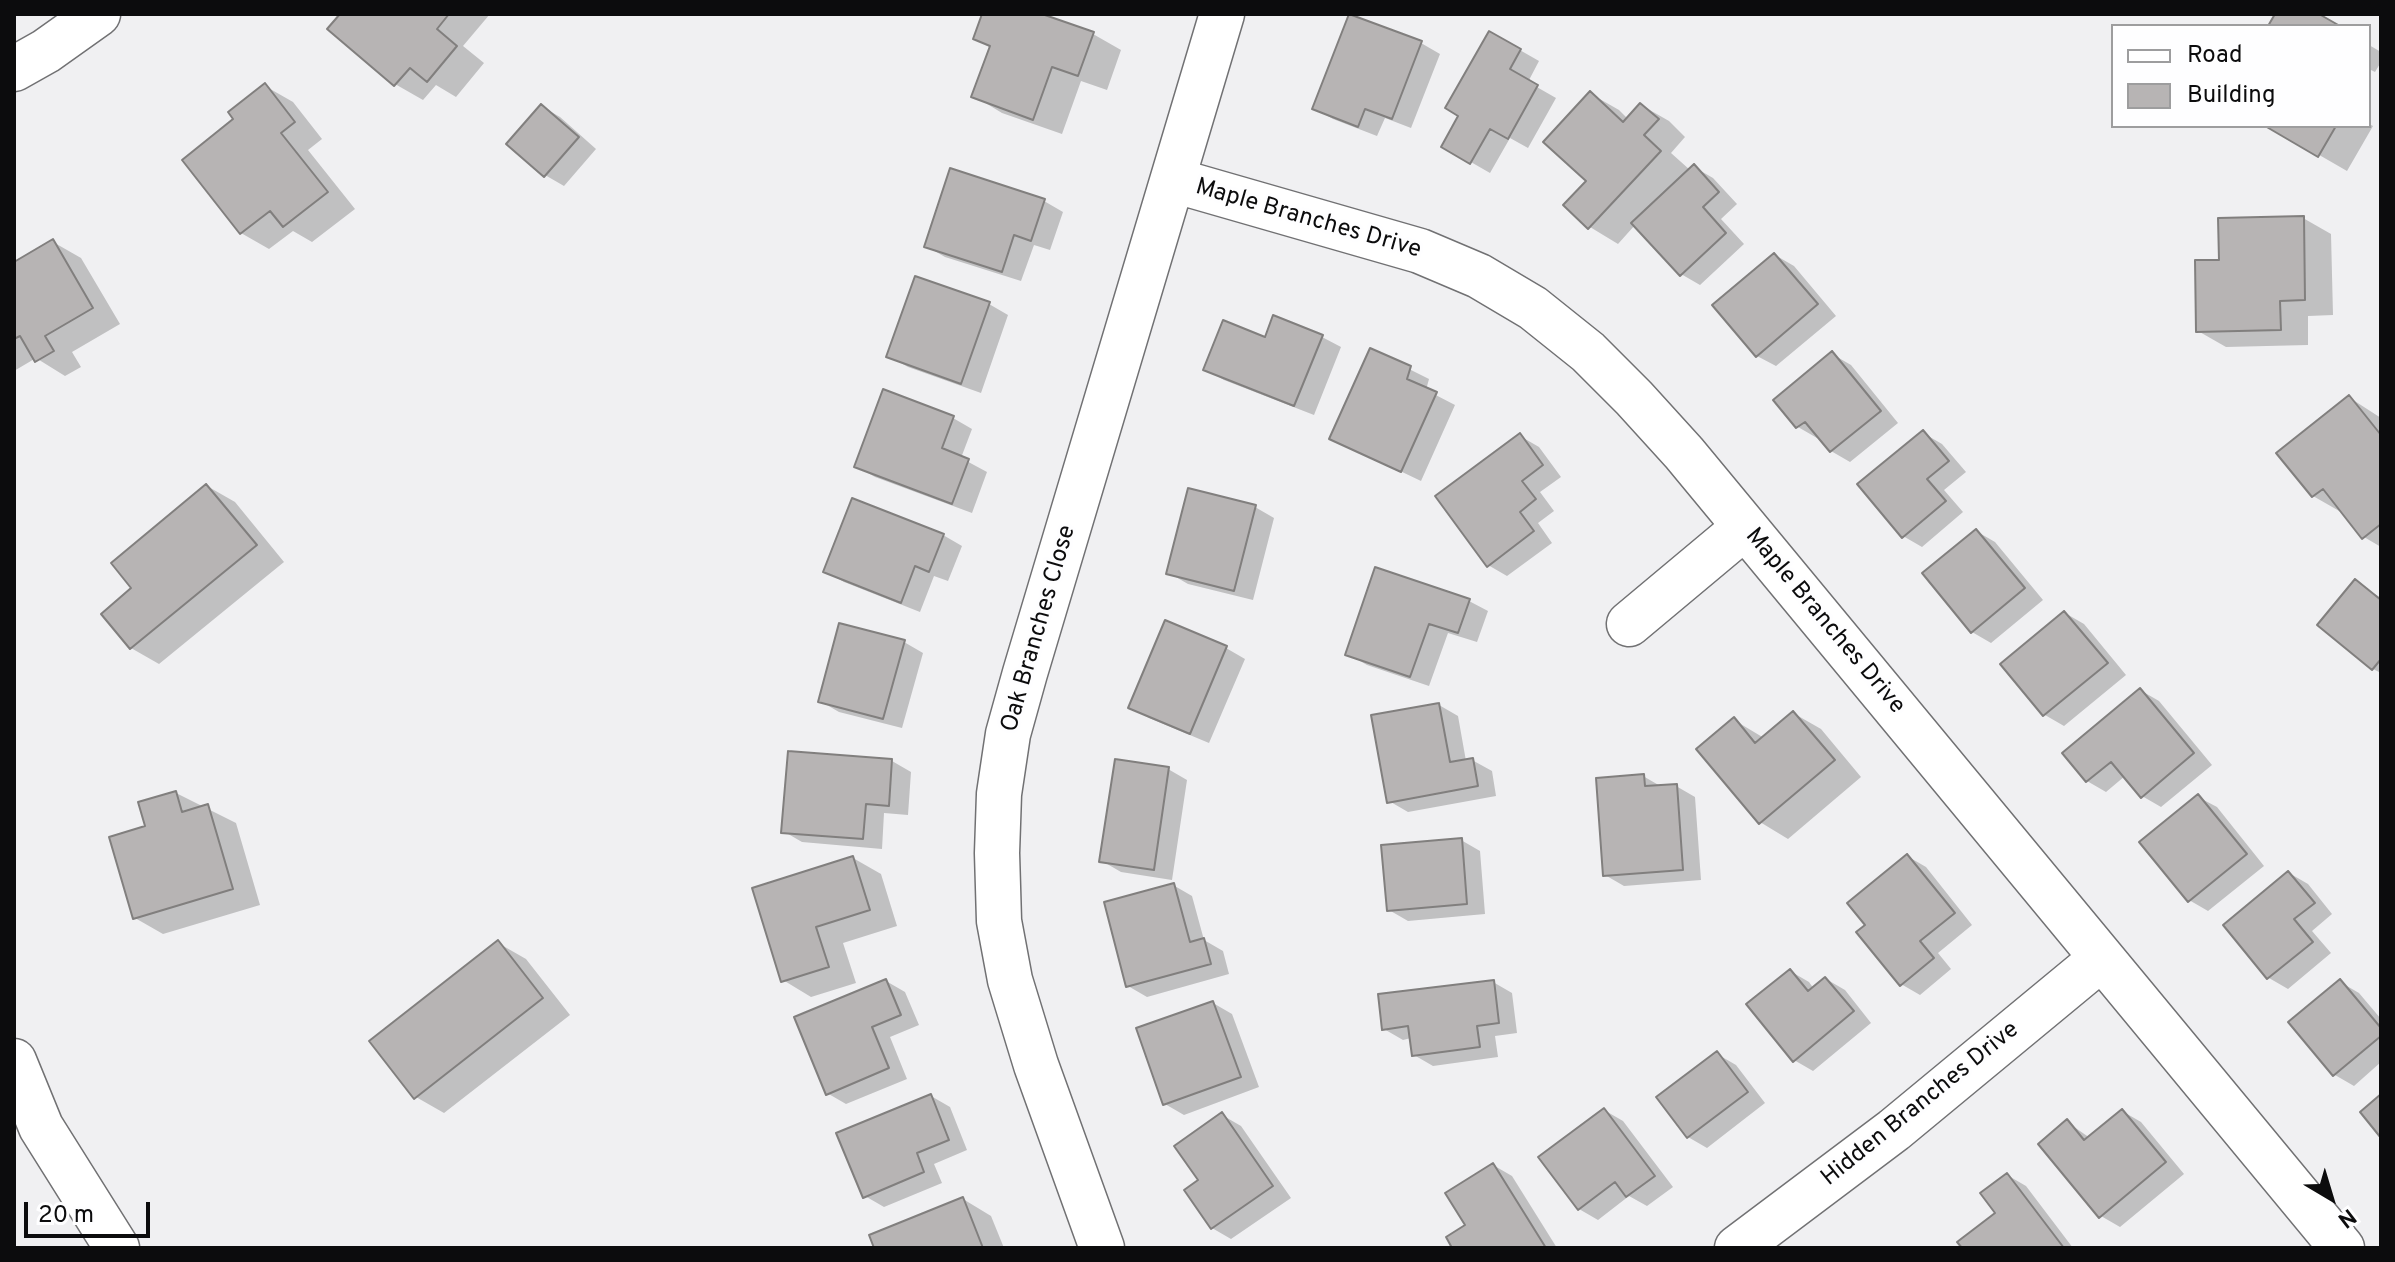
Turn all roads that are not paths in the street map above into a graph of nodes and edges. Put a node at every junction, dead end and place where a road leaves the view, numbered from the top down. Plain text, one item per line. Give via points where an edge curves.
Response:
1 (98, 14) edge
2 (1222, 14) edge
3 (14, 69) edge
4 (1173, 180) junction
5 (1745, 527) junction
6 (1629, 624) dead end
7 (2102, 958) junction
8 (14, 1061) edge
9 (117, 1248) edge
10 (1102, 1248) edge
11 (1737, 1248) edge
12 (2342, 1248) edge

1 - 3 street
2 - 4 street, Oak Branches Close
4 - 5 street, Maple Branches Drive via 1420,251 1479,276 1533,308 1634,398
4 - 10 street, Oak Branches Close via 1025,673 999,794 999,921 1010,980
5 - 6 street
5 - 7 street, Maple Branches Drive
7 - 11 street, Hidden Branches Drive via 1894,1130
7 - 12 street, Maple Branches Drive
8 - 9 street via 41,1127

